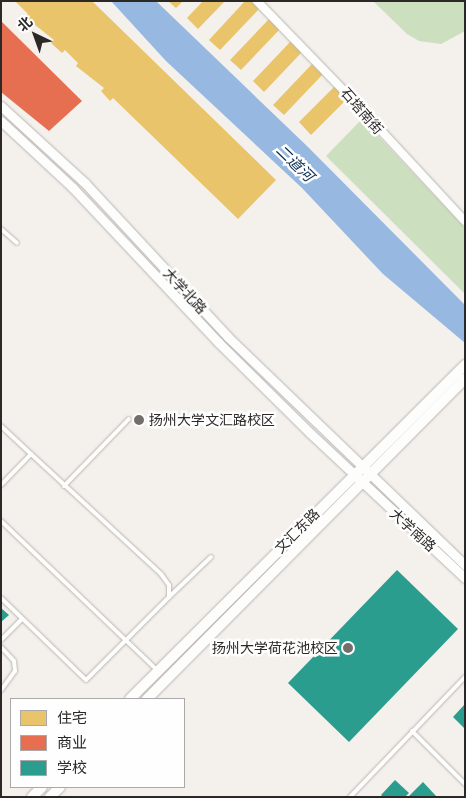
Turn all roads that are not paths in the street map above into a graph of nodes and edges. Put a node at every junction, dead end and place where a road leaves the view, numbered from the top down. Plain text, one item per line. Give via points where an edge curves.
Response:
1 (257, 1) edge
2 (1, 106) edge
3 (1, 121) edge
4 (465, 221) edge
5 (1, 229) edge
6 (17, 242) dead end
7 (465, 365) edge
8 (465, 379) edge
9 (129, 419) dead end
10 (1, 426) edge
11 (31, 454) junction
12 (361, 467) junction
13 (369, 474) junction
14 (353, 475) junction
15 (360, 483) junction
16 (1, 486) edge
17 (64, 486) junction
18 (1, 521) edge
19 (211, 557) dead end
20 (465, 565) edge
21 (465, 578) edge
22 (1, 598) edge
23 (170, 598) junction
24 (22, 619) junction
25 (1, 640) edge
26 (126, 640) junction
27 (1, 647) edge
28 (158, 671) junction
29 (465, 677) edge
30 (167, 680) junction
31 (1, 690) edge
32 (131, 698) edge
33 (148, 698) edge
34 (412, 731) junction
35 (465, 784) edge
36 (41, 788) edge
37 (59, 788) edge
38 (32, 797) edge
39 (50, 797) edge
40 (350, 797) edge

1 - 4 street, 石塔南街
2 - 12 street, 大学北路 via 85,183 228,337
3 - 14 street, 大学北路 via 73,188 218,342
5 - 6 lane
7 - 12 main road, 文汇东路
8 - 13 main road, 文汇东路
9 - 17 lane
10 - 11 lane
11 - 16 lane
11 - 17 lane
12 - 13 street, 大学北路
12 - 14 main road, 文汇东路
13 - 15 main road, 文汇东路
13 - 20 street, 大学南路
14 - 15 street, 大学北路
14 - 28 main road, 文汇东路
15 - 21 street, 大学南路
15 - 30 main road, 文汇东路
17 - 23 lane via 161,574 169,585
18 - 26 lane
19 - 23 lane
22 - 24 lane
23 - 26 lane
24 - 25 lane
24 - 26 lane via 86,680
26 - 28 lane
27 - 31 lane via 14,661 15,671
28 - 30 lane
28 - 32 main road, 文汇东路
29 - 34 lane
30 - 33 main road, 文汇东路
34 - 35 lane
34 - 40 lane
36 - 38 main road
37 - 39 main road

